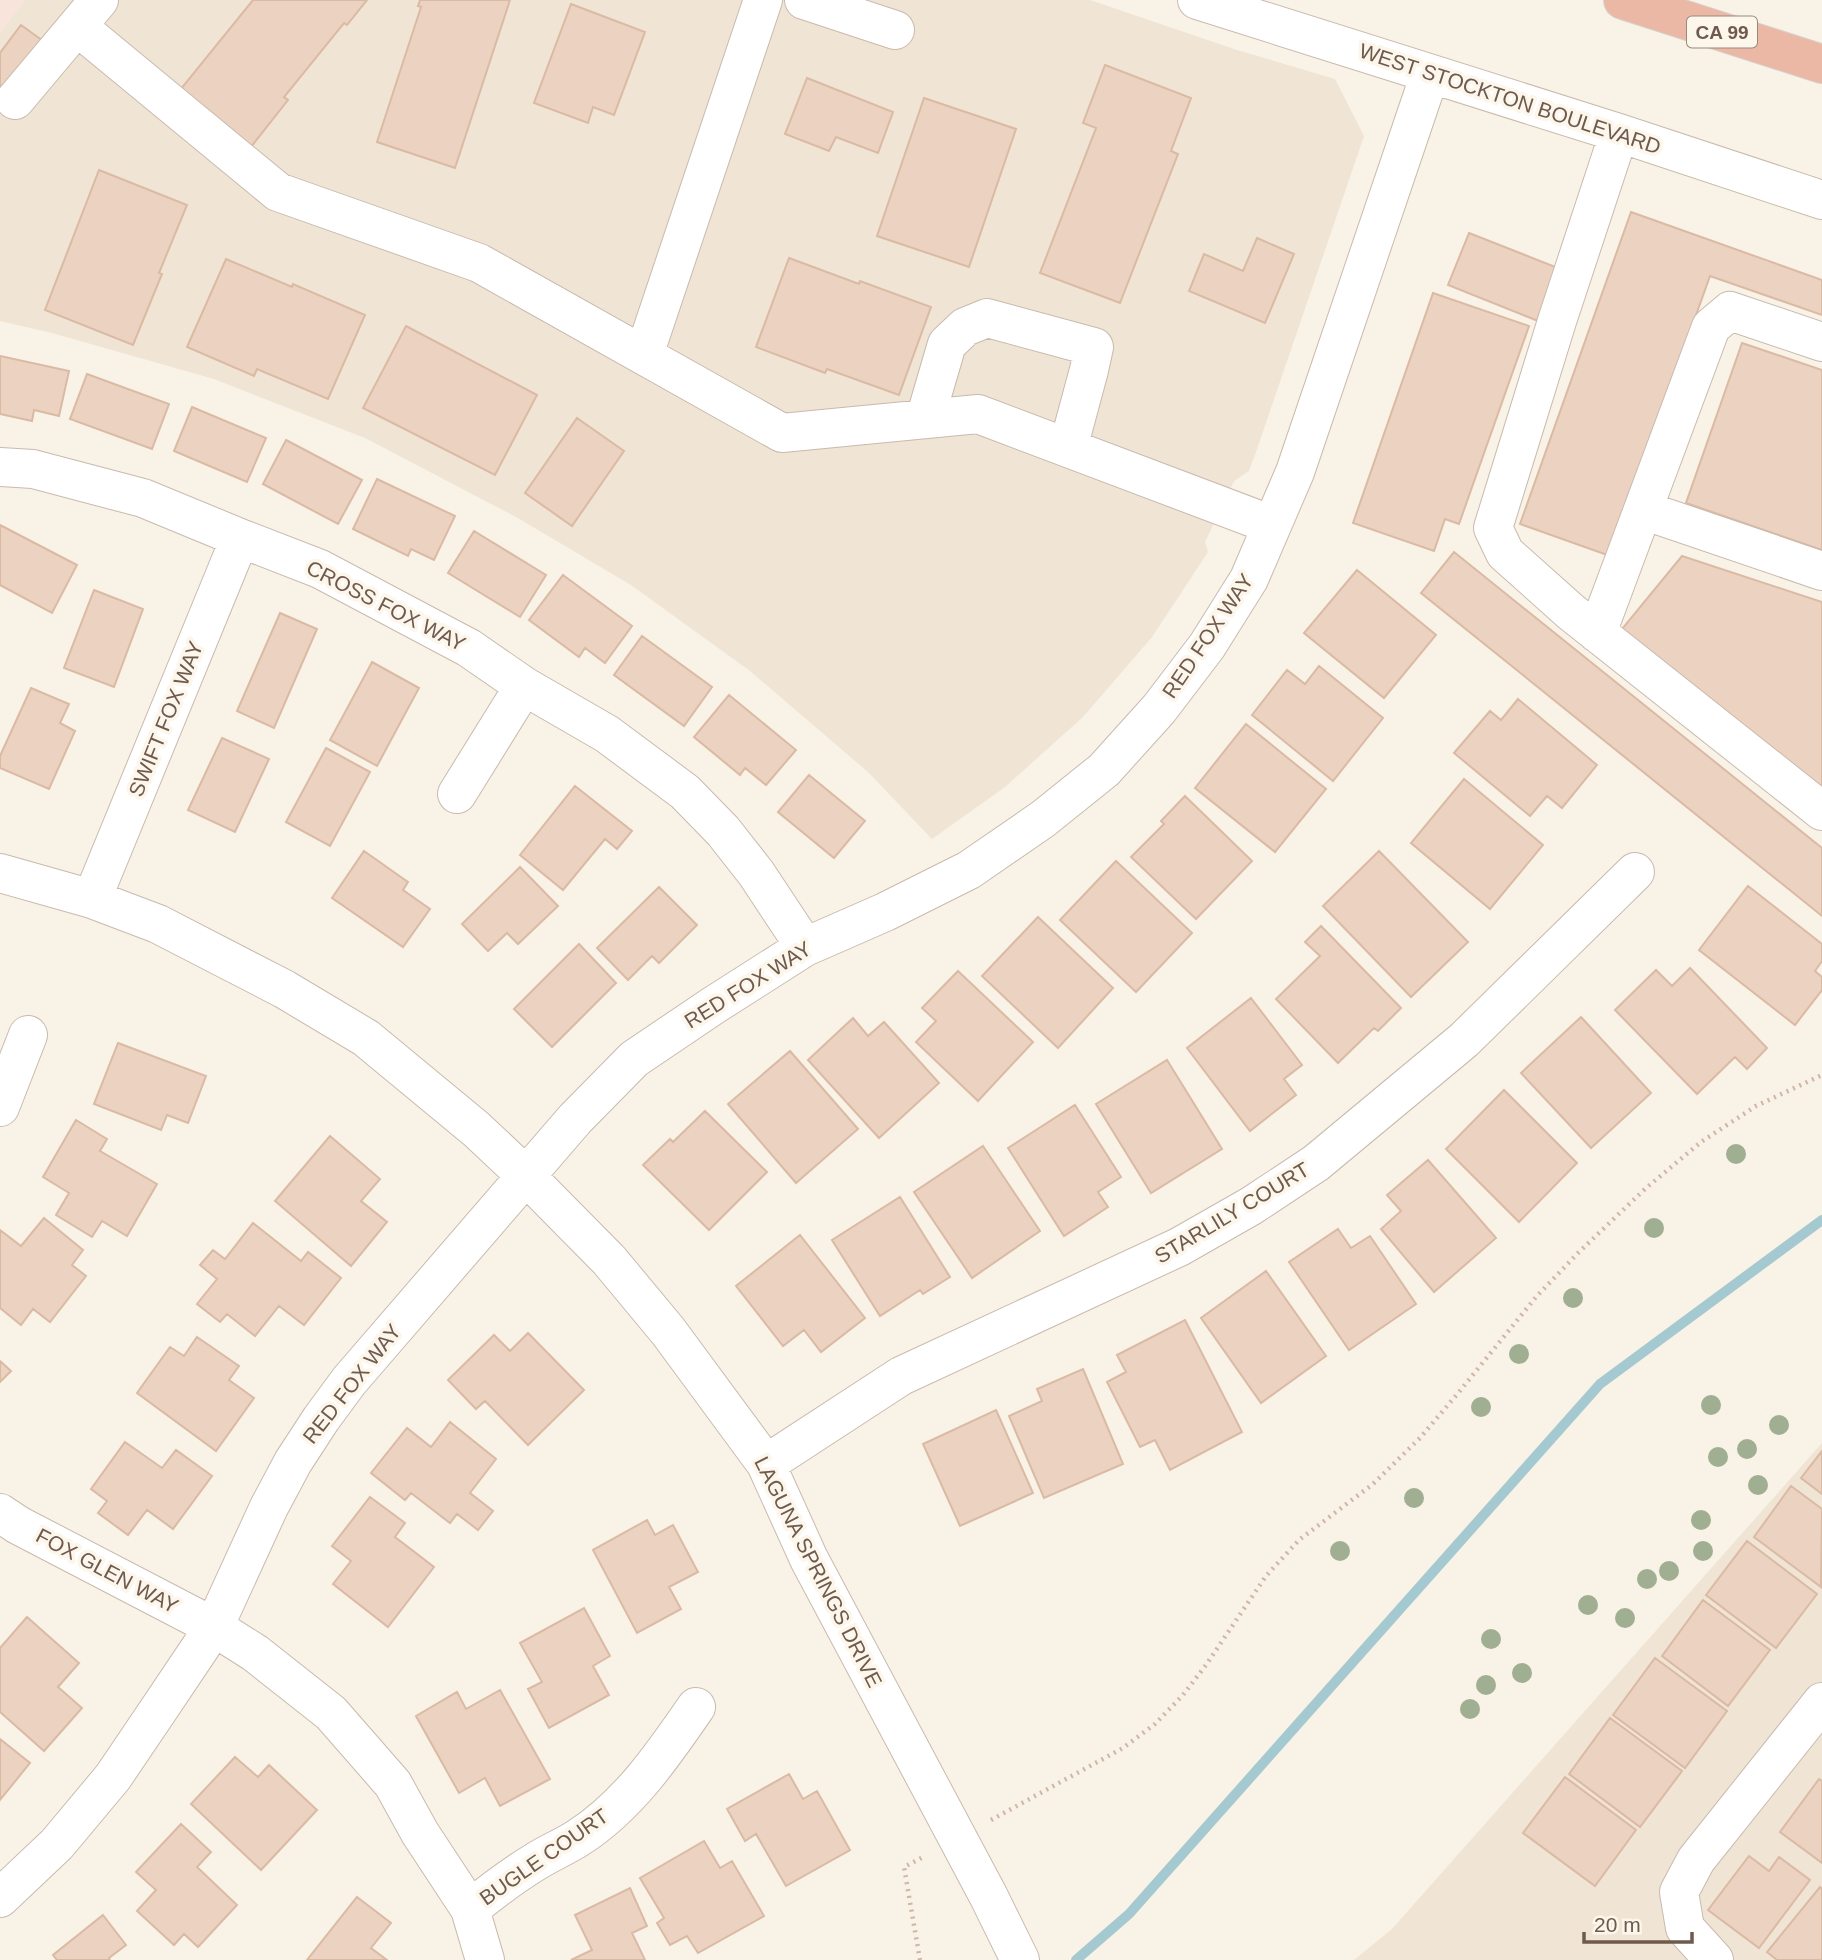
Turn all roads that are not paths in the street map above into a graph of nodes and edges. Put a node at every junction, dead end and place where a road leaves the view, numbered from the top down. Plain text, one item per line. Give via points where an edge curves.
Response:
1 (763, 0) edge
2 (804, 0) edge
3 (1197, 0) edge
4 (1623, 0) edge
5 (89, 14) edge
6 (895, 30) dead end
7 (1822, 64) edge
8 (1430, 74) junction
9 (15, 100) dead end
10 (1619, 133) junction
11 (1822, 200) edge
12 (1822, 342) edge
13 (644, 355) junction
14 (925, 419) junction
15 (1068, 448) junction
16 (0, 467) edge
17 (1643, 510) junction
18 (1272, 525) junction
19 (240, 538) junction
20 (1822, 572) edge
21 (1597, 633) junction
22 (524, 686) junction
23 (457, 794) dead end
24 (1822, 811) edge
25 (1635, 872) dead end
26 (0, 873) edge
27 (92, 899) junction
28 (805, 947) junction
29 (27, 1035) dead end
30 (0, 1107) edge
31 (526, 1175) junction
32 (766, 1464) junction
33 (0, 1513) edge
34 (214, 1627) junction
35 (1822, 1702) edge
36 (696, 1707) dead end
37 (0, 1898) edge
38 (470, 1909) junction
39 (485, 1960) edge
40 (1020, 1960) edge
41 (1714, 1960) edge

1 - 13 street
2 - 6 street
3 - 8 street, WEST STOCKTON BOULEVARD
4 - 7 highway, CA 99
5 - 9 street
5 - 13 street via 278,192 479,263
8 - 10 street, WEST STOCKTON BOULEVARD
8 - 18 street, RED FOX WAY via 1295,472
10 - 11 street, WEST STOCKTON BOULEVARD
10 - 21 street via 1493,528 1505,553
12 - 17 street via 1730,311 1712,327
13 - 14 street via 782,433
14 - 15 street via 978,414
14 - 15 street via 947,345 965,327 987,318 1094,347
15 - 18 street
16 - 19 street, CROSS FOX WAY via 33,469 143,498
17 - 20 street
17 - 21 street
18 - 28 street, RED FOX WAY via 1249,579 1207,646 1104,770 970,870
19 - 22 street, CROSS FOX WAY via 373,595 469,648
19 - 27 street, SWIFT FOX WAY
21 - 24 street
22 - 23 street
22 - 28 street, CROSS FOX WAY via 607,734 685,792 756,873
25 - 32 street, STARLILY COURT via 1464,1040 1316,1163 1180,1248 901,1376
26 - 27 street, LAGUNA SPRINGS DRIVE
27 - 31 street, LAGUNA SPRINGS DRIVE via 158,924 284,989 366,1038
28 - 31 street, RED FOX WAY via 634,1059
29 - 30 street
31 - 32 street, LAGUNA SPRINGS DRIVE via 609,1260 668,1331
31 - 34 street, RED FOX WAY via 321,1419 269,1507
32 - 40 street, LAGUNA SPRINGS DRIVE via 816,1571
33 - 34 street, FOX GLEN WAY
34 - 37 street, RED FOX WAY via 113,1777 57,1844
34 - 38 street, FOX GLEN WAY via 295,1684 363,1747 393,1784
35 - 41 street via 1696,1860 1679,1892 1685,1928
36 - 38 street, BUGLE COURT via 660,1759 604,1819 500,1884
38 - 39 street, FOX GLEN WAY

